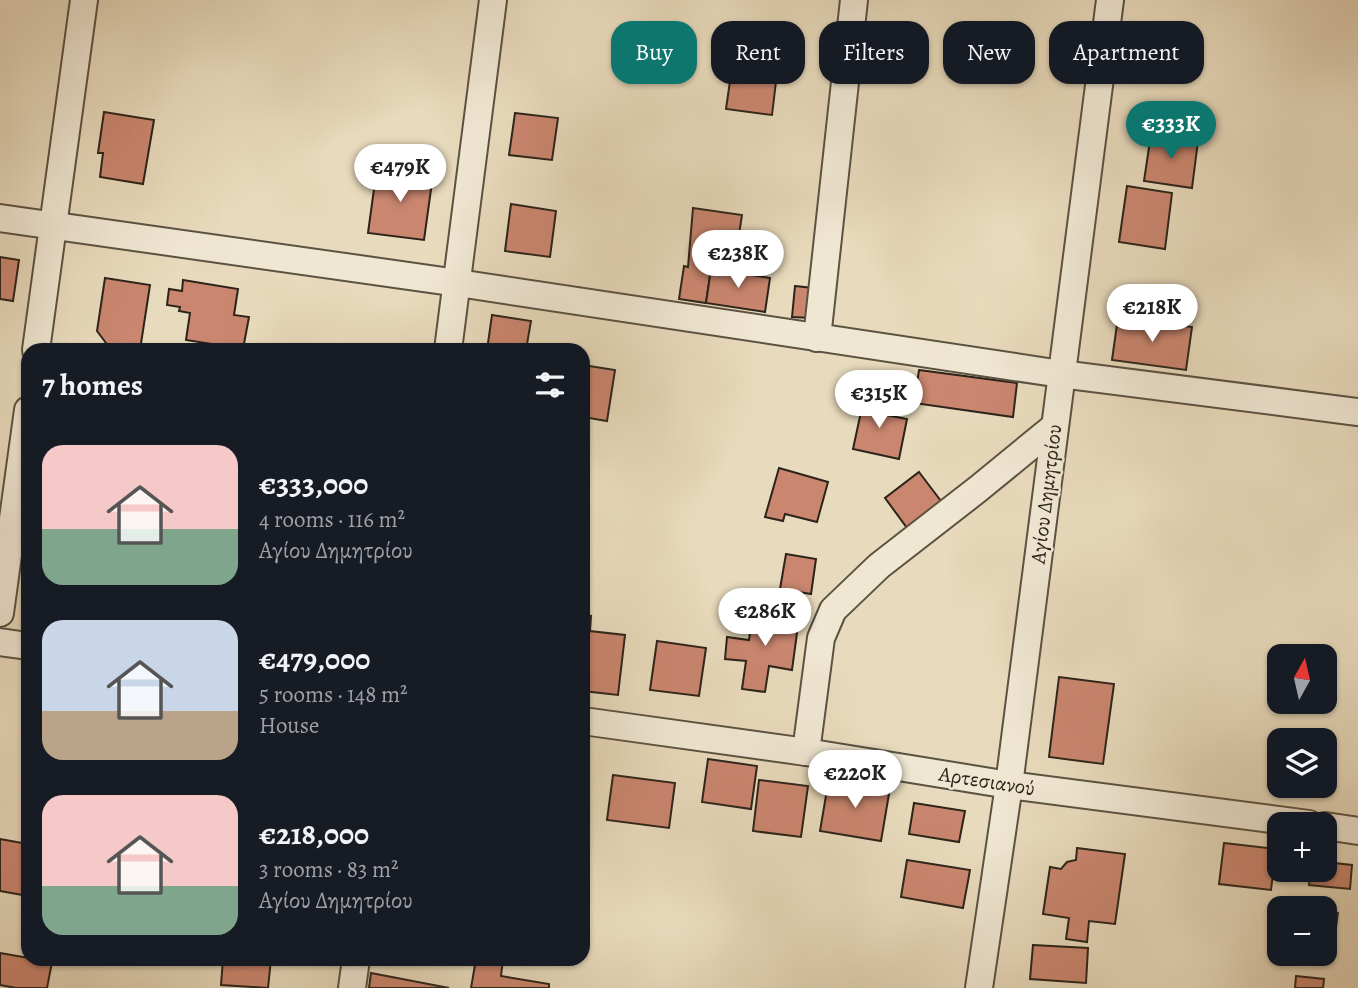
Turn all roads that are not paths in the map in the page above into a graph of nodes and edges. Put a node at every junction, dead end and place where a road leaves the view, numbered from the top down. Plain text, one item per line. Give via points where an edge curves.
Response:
1 (84, 0) edge
2 (493, 0) edge
3 (854, 0) edge
4 (1110, 0) edge
5 (0, 218) edge
6 (53, 225) junction
7 (458, 283) junction
8 (817, 338) junction
9 (37, 343) edge
10 (449, 343) edge
11 (1061, 374) junction
12 (1358, 412) edge
13 (1055, 426) junction
14 (21, 461) edge
15 (0, 613) edge
16 (0, 642) edge
17 (21, 645) edge
18 (590, 722) edge
19 (806, 752) junction
20 (1009, 785) junction
21 (1267, 819) edge
22 (1337, 828) edge
23 (1358, 831) edge
24 (355, 966) edge
25 (352, 988) edge
26 (979, 988) edge

1 - 6 street
2 - 7 street
3 - 8 street
4 - 11 street, Αγίου Δημητρίου
5 - 6 street
6 - 7 street
6 - 9 street
7 - 8 street
7 - 10 street
8 - 11 street
11 - 12 street
11 - 13 street, Αγίου Δημητρίου
13 - 19 street via 878,566 833,610 821,638
13 - 20 street, Αγίου Δημητρίου
14 - 15 street
16 - 17 street
18 - 19 street, Αρτεσιανού
19 - 20 street, Αρτεσιανού
20 - 21 street, Αρτεσιανού
20 - 26 street, Αγίου Δημητρίου
22 - 23 street
24 - 25 street

